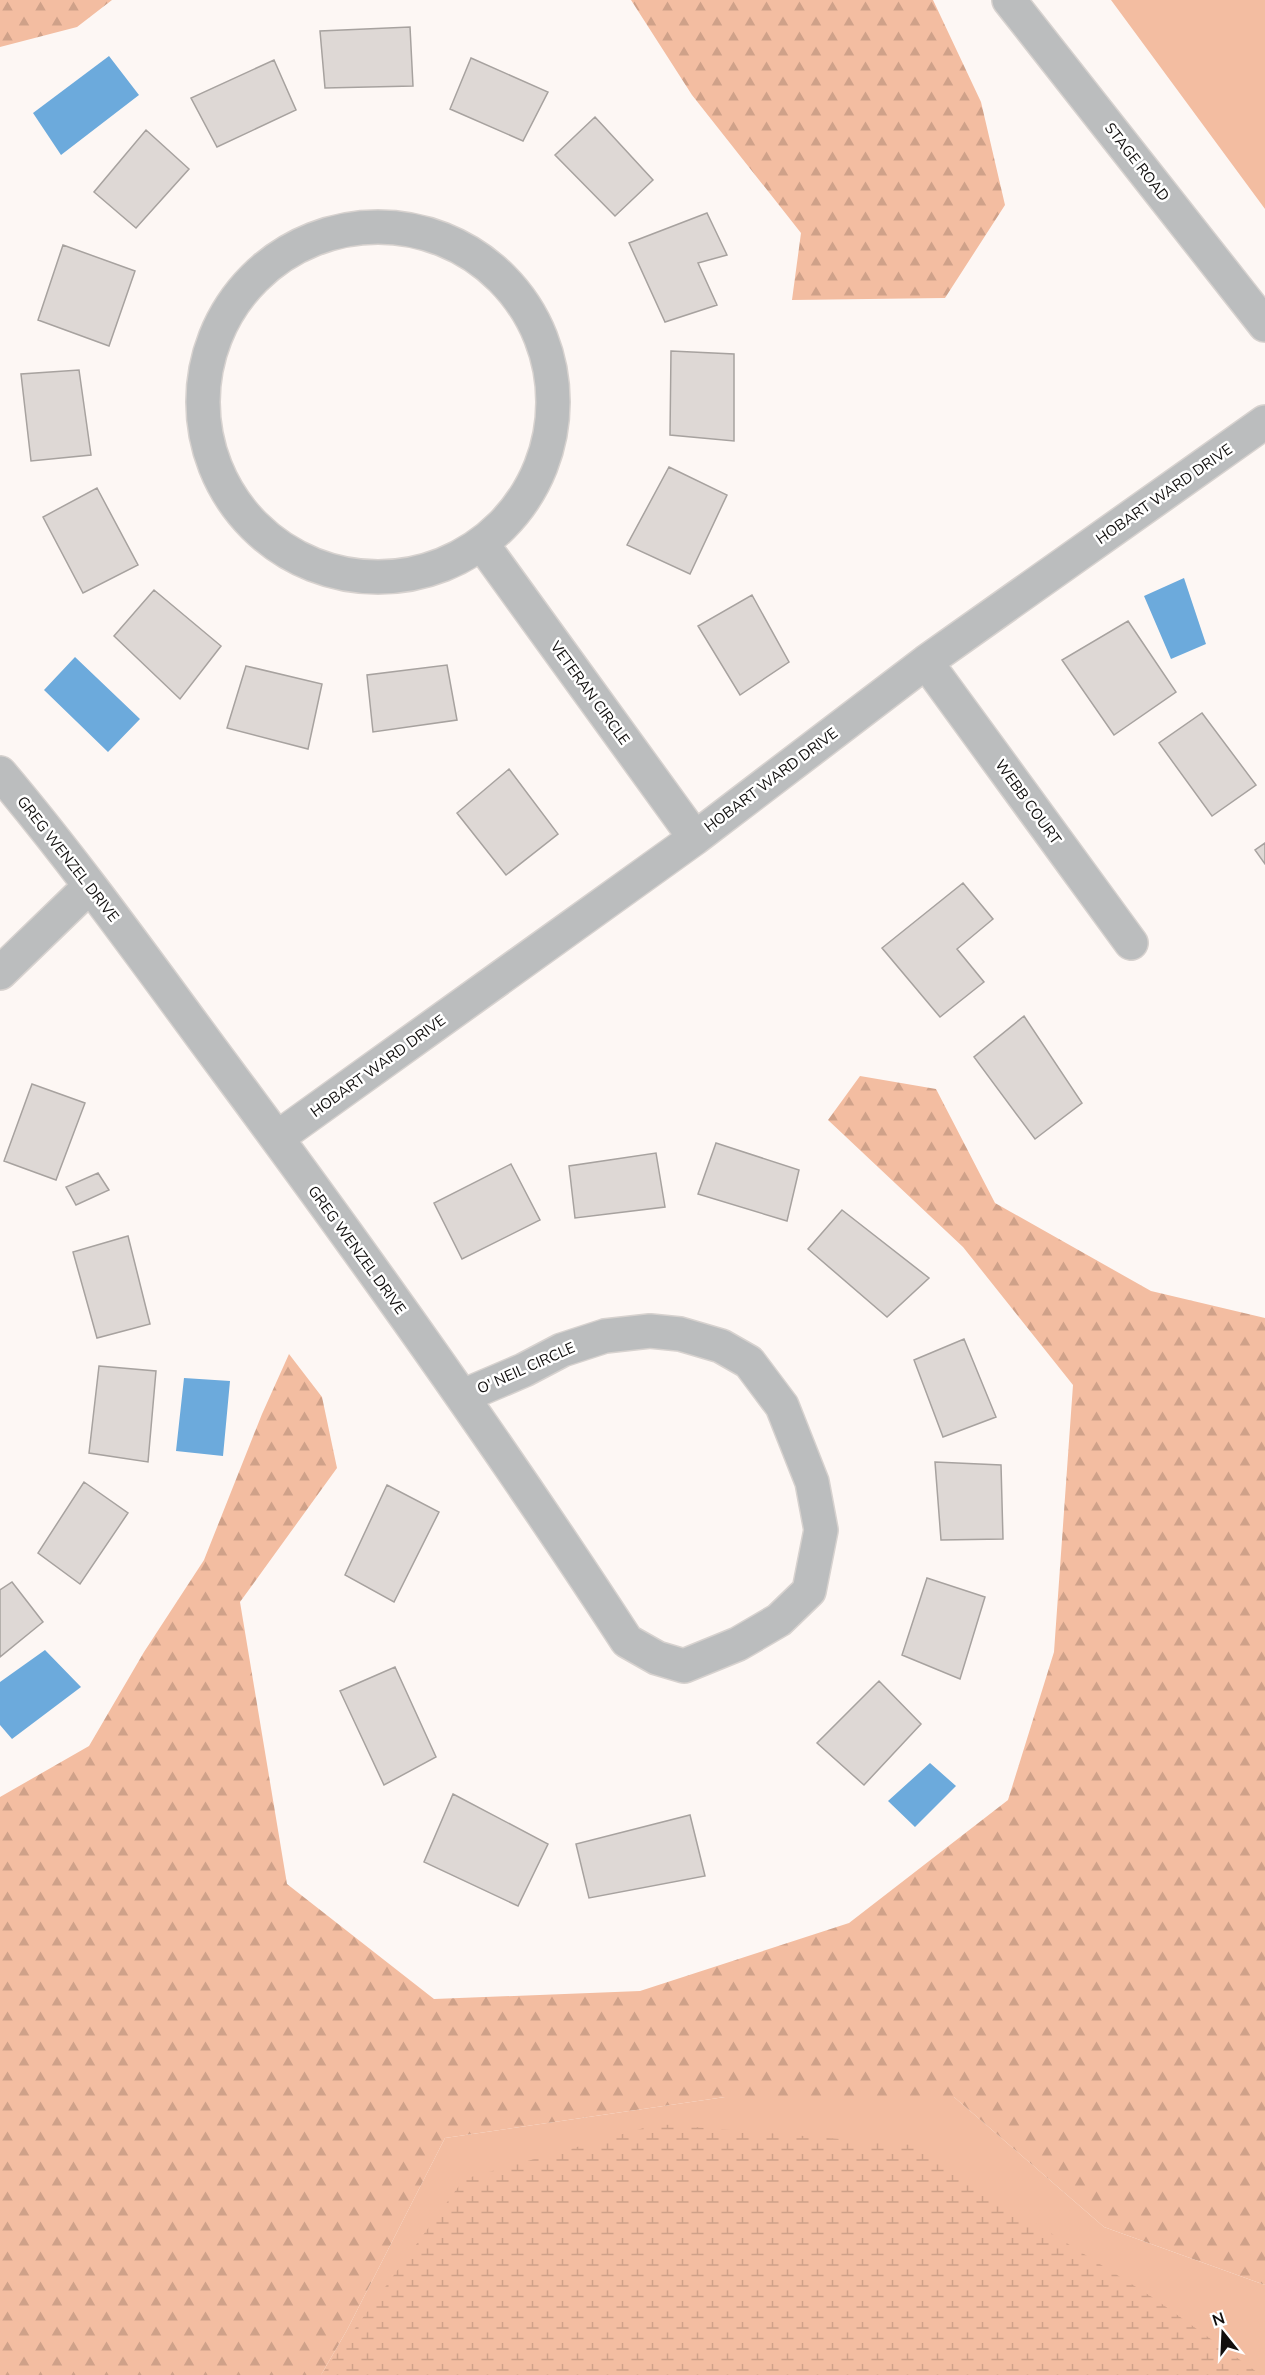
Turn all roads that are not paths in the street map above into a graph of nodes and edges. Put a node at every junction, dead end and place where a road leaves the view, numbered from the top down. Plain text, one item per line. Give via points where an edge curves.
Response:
1 (1009, 0) edge
2 (1265, 325) edge
3 (1265, 422) edge
4 (485, 548) junction
5 (926, 662) junction
6 (0, 773) edge
7 (695, 838) junction
8 (90, 886) junction
9 (1131, 943) dead end
10 (0, 973) edge
11 (277, 1138) junction
12 (463, 1396) junction
13 (738, 1644) joint

1 - 2 street, STAGE ROAD
3 - 5 street, HOBART WARD DRIVE
4 - 4 street via 422,568 372,575 334,570 268,541 242,512 217,471 203,421 200,365 225,309 250,279 288,251 344,228 392,225 451,241 491,269 516,295 535,330 554,409 549,454 536,489 510,526
4 - 7 street, VETERAN CIRCLE
5 - 7 street, HOBART WARD DRIVE
5 - 9 street, WEBB COURT
6 - 8 street, GREG WENZEL DRIVE
7 - 11 street, HOBART WARD DRIVE
8 - 10 street
8 - 11 street, GREG WENZEL DRIVE
11 - 12 street, GREG WENZEL DRIVE
12 - 13 street, GREG WENZEL DRIVE via 627,1641 657,1658 684,1666
12 - 13 street, O' NEIL CIRCLE via 524,1371 562,1350 616,1335 650,1331 680,1334 721,1346 749,1362 782,1406 795,1435 812,1482 820,1530 808,1591 778,1620

